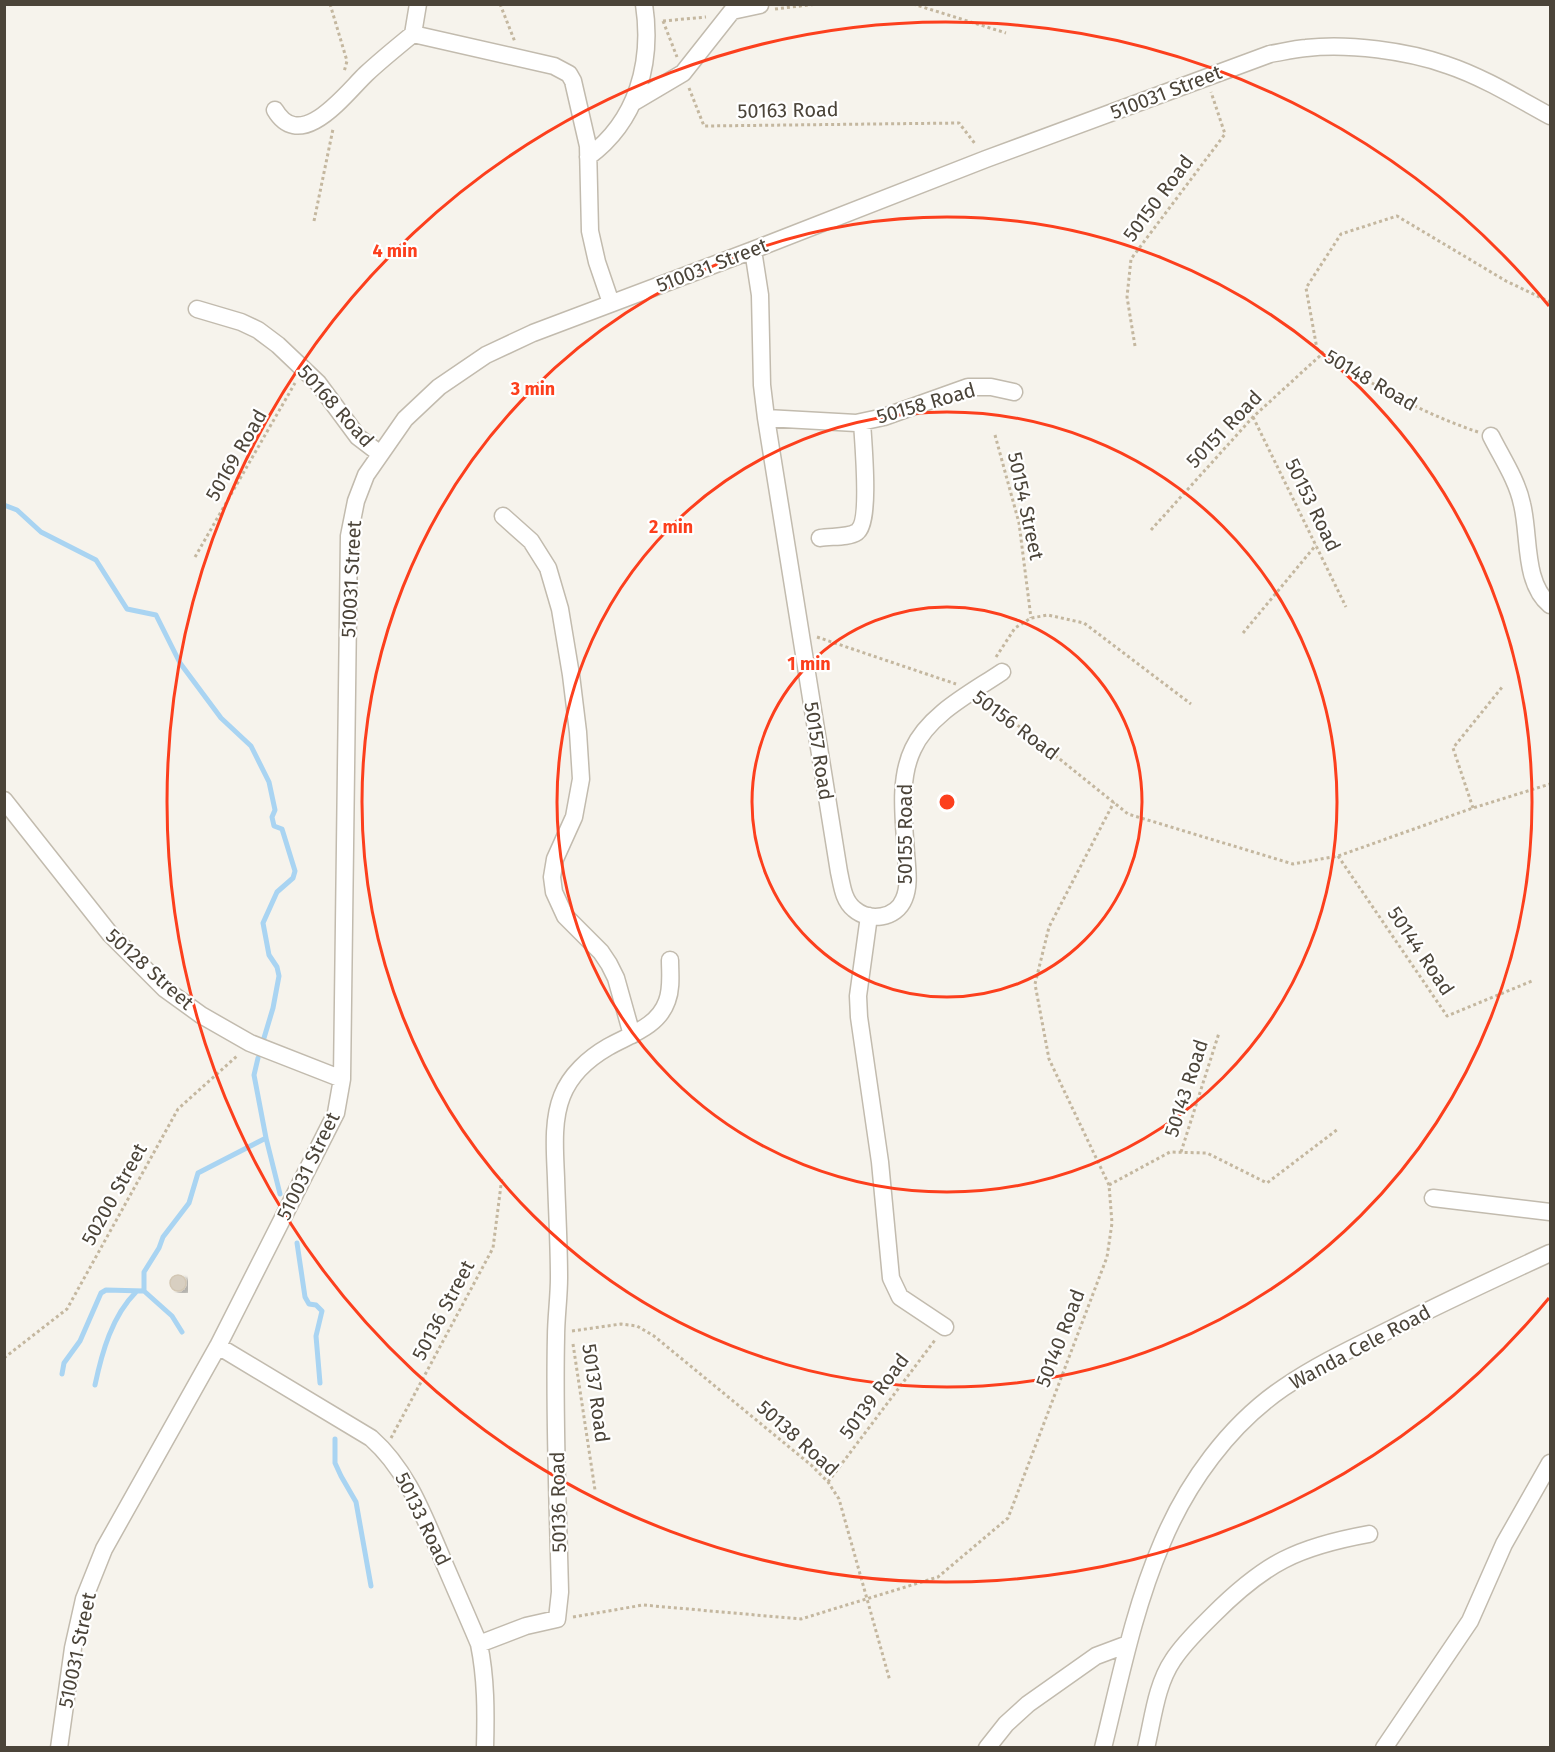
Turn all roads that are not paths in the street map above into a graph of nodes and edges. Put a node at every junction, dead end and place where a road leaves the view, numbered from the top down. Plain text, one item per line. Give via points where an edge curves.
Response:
1 (418, 4) edge
2 (644, 4) edge
3 (760, 5) edge
4 (413, 34) junction
5 (634, 102) junction
6 (275, 110) dead end
7 (1551, 116) edge
8 (588, 157) junction
9 (753, 250) junction
10 (611, 303) junction
11 (197, 309) dead end
12 (1014, 392) dead end
13 (766, 418) junction
14 (862, 422) junction
15 (1491, 436) road end
16 (379, 453) junction
17 (503, 516) dead end
18 (820, 538) dead end
19 (1551, 605) edge
20 (997, 668) road end
21 (4, 800) edge
22 (869, 916) junction
23 (670, 960) dead end
24 (632, 1035) junction
25 (342, 1079) junction
26 (1433, 1198) dead end
27 (1551, 1212) edge
28 (1551, 1253) edge
29 (945, 1327) road end
30 (218, 1346) junction
31 (1551, 1463) edge
32 (1369, 1534) dead end
33 (479, 1644) junction
34 (1128, 1644) junction
35 (59, 1748) edge
36 (485, 1748) edge
37 (987, 1748) edge
38 (1103, 1748) edge
39 (1146, 1748) edge
40 (1384, 1748) edge

1 - 4 street
2 - 5 street via 646,50
3 - 5 street via 740,8 728,15 683,73
4 - 6 street via 317,120 294,126 285,123
4 - 8 street via 554,66 569,74 583,118
5 - 8 street via 612,135
7 - 9 street, 510031 Street via 1476,77 1416,55 1307,48 1270,54
8 - 10 street via 590,231
9 - 10 street, 510031 Street
9 - 13 street via 760,295
10 - 16 street, 510031 Street via 486,355 439,387 405,419
11 - 16 street, 50168 Road via 258,330 304,368 358,437
12 - 14 street, 50158 Road via 968,387
13 - 14 street, 50158 Road
13 - 22 street, 50157 Road via 839,872 851,907
14 - 18 street via 863,524 852,534
15 - 19 street via 1519,493 1533,576 1540,594
16 - 25 street, 510031 Street via 356,501 350,536
17 - 24 street via 531,541 548,568 560,609 571,675 580,779 574,817 555,859 554,892 565,916 609,964
20 - 22 street, 50155 Road via 975,691 933,722 914,747 904,790 904,899 898,909 885,916
21 - 25 street, 50128 Street via 110,934 165,989 250,1043
22 - 29 street via 858,996 859,1017 880,1162 891,1278 900,1297
23 - 24 street, 50136 Road via 668,1001 654,1021
24 - 33 street, 50136 Road via 587,1062 569,1082 562,1096 555,1144 560,1592 557,1619
25 - 30 street, 510031 Street via 336,1113
26 - 27 street
28 - 34 street, Wanda Cele Road via 1326,1361 1254,1411 1221,1446 1181,1503 1154,1563
30 - 33 street, 50133 Road via 357,1428 385,1450 418,1501
30 - 35 street, 510031 Street via 104,1549 84,1599
31 - 40 street via 1504,1544 1470,1621
32 - 39 street via 1291,1555 1253,1578 1218,1610 1172,1660 1160,1689
33 - 36 street, 50133 Road via 486,1701
34 - 37 street via 1096,1656 1028,1704
34 - 38 street, Wanda Cele Road

